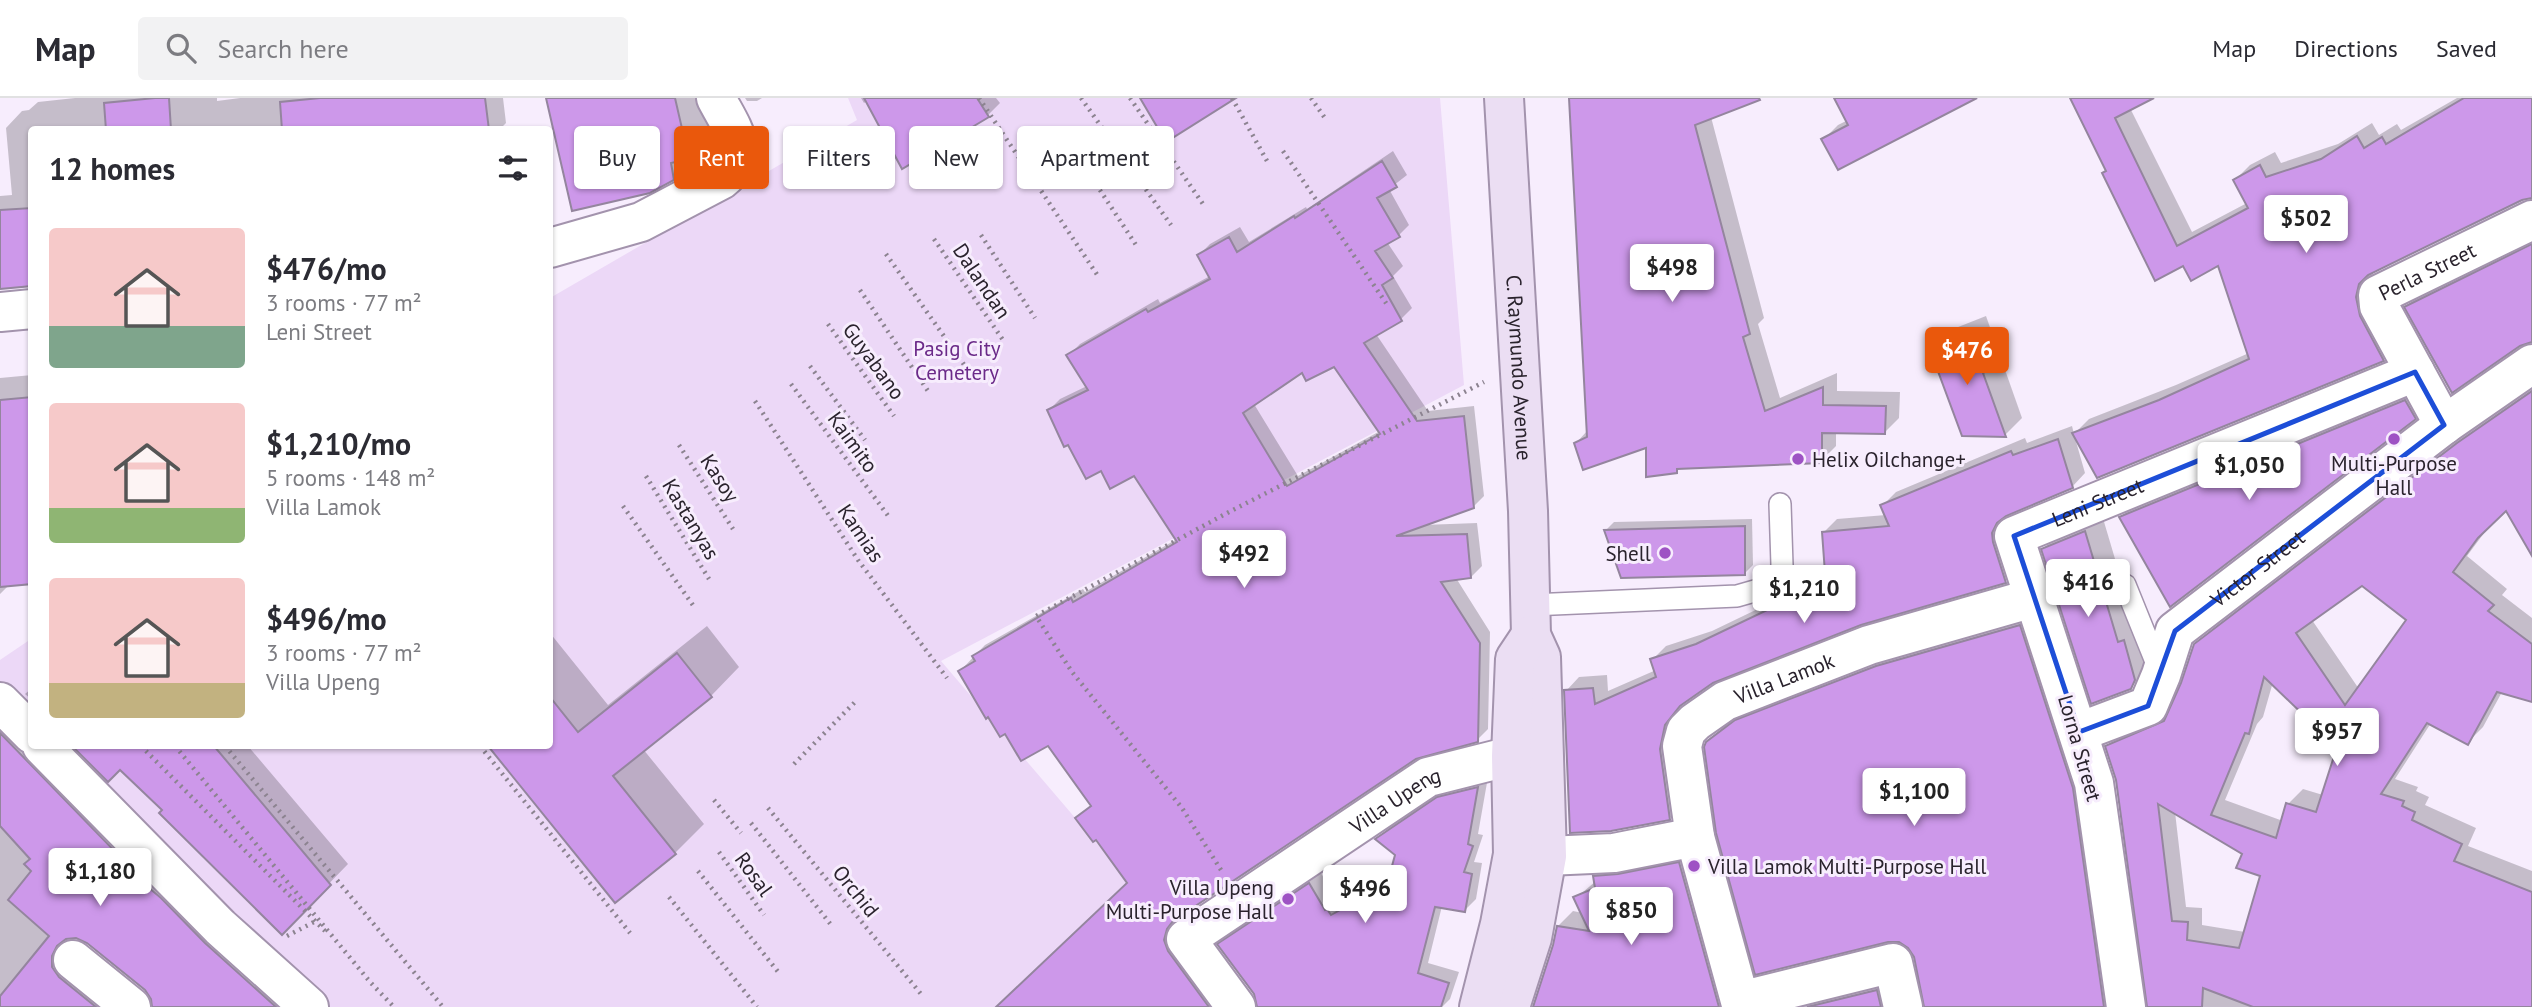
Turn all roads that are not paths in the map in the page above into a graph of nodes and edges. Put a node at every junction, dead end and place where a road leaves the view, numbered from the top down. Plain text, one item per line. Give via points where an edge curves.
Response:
1 (716, 98) edge
2 (1504, 98) edge
3 (2532, 220) edge
4 (553, 247) edge
5 (28, 309) edge
6 (0, 312) edge
7 (2532, 365) edge
8 (2415, 372) junction
9 (2444, 425) junction
10 (1780, 504) dead end
11 (2014, 536) joint
12 (2125, 585) dead end
13 (2033, 598) junction
14 (1531, 620) junction
15 (2161, 675) junction
16 (0, 702) edge
17 (28, 730) edge
18 (2079, 732) junction
19 (46, 749) edge
20 (1511, 756) junction
21 (1695, 837) junction
22 (1547, 856) junction
23 (72, 960) dead end
24 (131, 1007) edge
25 (309, 1007) edge
26 (1236, 1007) edge
27 (1479, 1007) edge
28 (1510, 1007) edge
29 (1903, 1007) edge
30 (2126, 1007) edge

1 - 4 street via 739,149 731,172 640,222
2 - 14 main road, C. Raymundo Avenue
3 - 8 street, Perla Street via 2378,295 2379,306
5 - 6 street
7 - 9 street, Victor Street
8 - 9 street, Perla Street
8 - 11 street, Leni Street
9 - 15 street, Victor Street via 2175,631
10 - 14 lane via 1780,578 1765,588 1737,596
11 - 13 street, Lorna Street
12 - 15 lane
13 - 18 street, Lorna Street
13 - 21 street, Villa Lamok via 1869,645 1725,701 1695,722 1686,731 1682,746
14 - 20 main road via 1515,659
14 - 22 main road, C. Raymundo Avenue via 1541,657
15 - 18 street, Victor Street via 2148,706
16 - 17 street
18 - 30 street, Lorna Street via 2094,783
19 - 25 street via 220,927
20 - 26 street, Villa Upeng via 1428,777 1186,939
20 - 27 main road via 1513,854
21 - 22 street via 1614,853
21 - 29 street, Villa Lamok via 1740,1001 1893,963
22 - 28 main road, C. Raymundo Avenue via 1532,938
23 - 24 street

